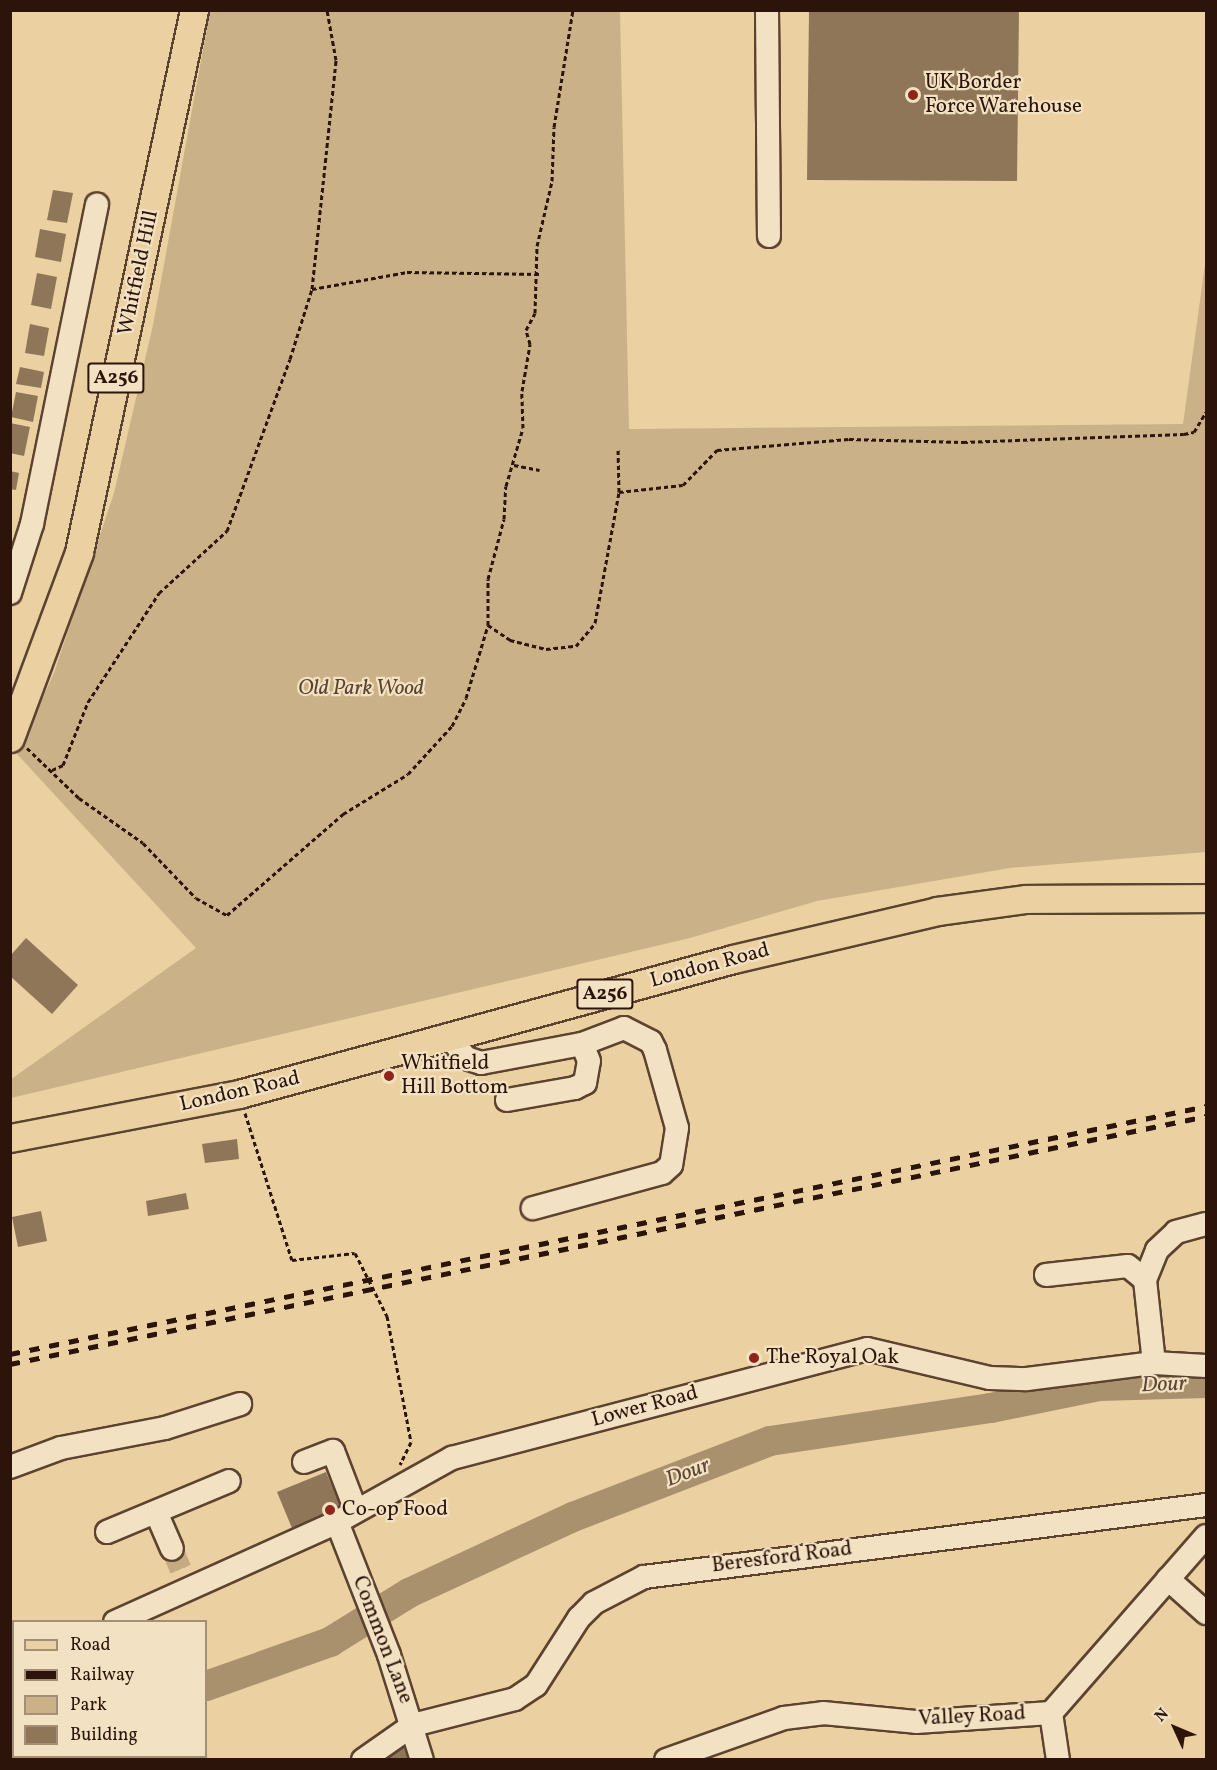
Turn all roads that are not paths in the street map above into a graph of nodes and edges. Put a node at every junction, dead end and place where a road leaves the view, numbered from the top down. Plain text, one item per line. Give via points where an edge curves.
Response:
1 (194, 10) edge
2 (767, 10) edge
3 (97, 205) dead end
4 (769, 236) dead end
5 (10, 593) edge
6 (11, 737) edge
7 (1206, 898) edge
8 (450, 1037) junction
9 (582, 1044) junction
10 (507, 1100) dead end
11 (10, 1138) edge
12 (533, 1208) dead end
13 (1206, 1224) edge
14 (1046, 1275) dead end
15 (1145, 1280) junction
16 (1154, 1363) junction
17 (1206, 1366) edge
18 (240, 1404) dead end
19 (304, 1462) dead end
20 (10, 1467) edge
21 (229, 1481) dead end
22 (1206, 1505) edge
23 (356, 1511) junction
24 (156, 1512) junction
25 (337, 1522) junction
26 (107, 1532) dead end
27 (1206, 1536) edge
28 (172, 1549) tunnel mouth
29 (1168, 1579) junction
30 (1206, 1613) edge
31 (118, 1620) edge
32 (1051, 1713) junction
33 (413, 1725) junction
34 (363, 1760) edge
35 (422, 1760) edge
36 (666, 1760) edge
37 (1058, 1760) edge

1 - 6 main road, Whitfield Hill / A256 via 79,552
2 - 4 street
3 - 5 street via 32,524
7 - 8 main road, London Road / A256 via 1026,899 937,911 733,959
8 - 9 street via 466,1058 481,1063
8 - 11 main road, London Road / A256 via 239,1094
9 - 10 street via 589,1061 585,1083
9 - 12 street via 624,1029 651,1042 677,1128 675,1153 671,1165 662,1173
13 - 15 street via 1176,1232 1157,1250
14 - 15 street via 1128,1266
15 - 16 street
16 - 17 street, Lower Road
16 - 23 street, Lower Road via 1008,1378 867,1349 452,1458
18 - 20 street via 165,1428 61,1448
19 - 23 street via 333,1452
21 - 24 street
22 - 33 street, Beresford Road via 644,1577 594,1603 579,1618 536,1685 515,1699
23 - 25 street, Lower Road
24 - 26 street
24 - 28 street
25 - 31 street, Lower Road via 185,1580
25 - 33 street, Common Lane
27 - 29 street, Valley Road
29 - 30 street
29 - 32 street, Valley Road
32 - 36 street, Valley Road via 916,1722 823,1713 784,1718
32 - 37 street
33 - 34 street
33 - 35 street, Common Lane

